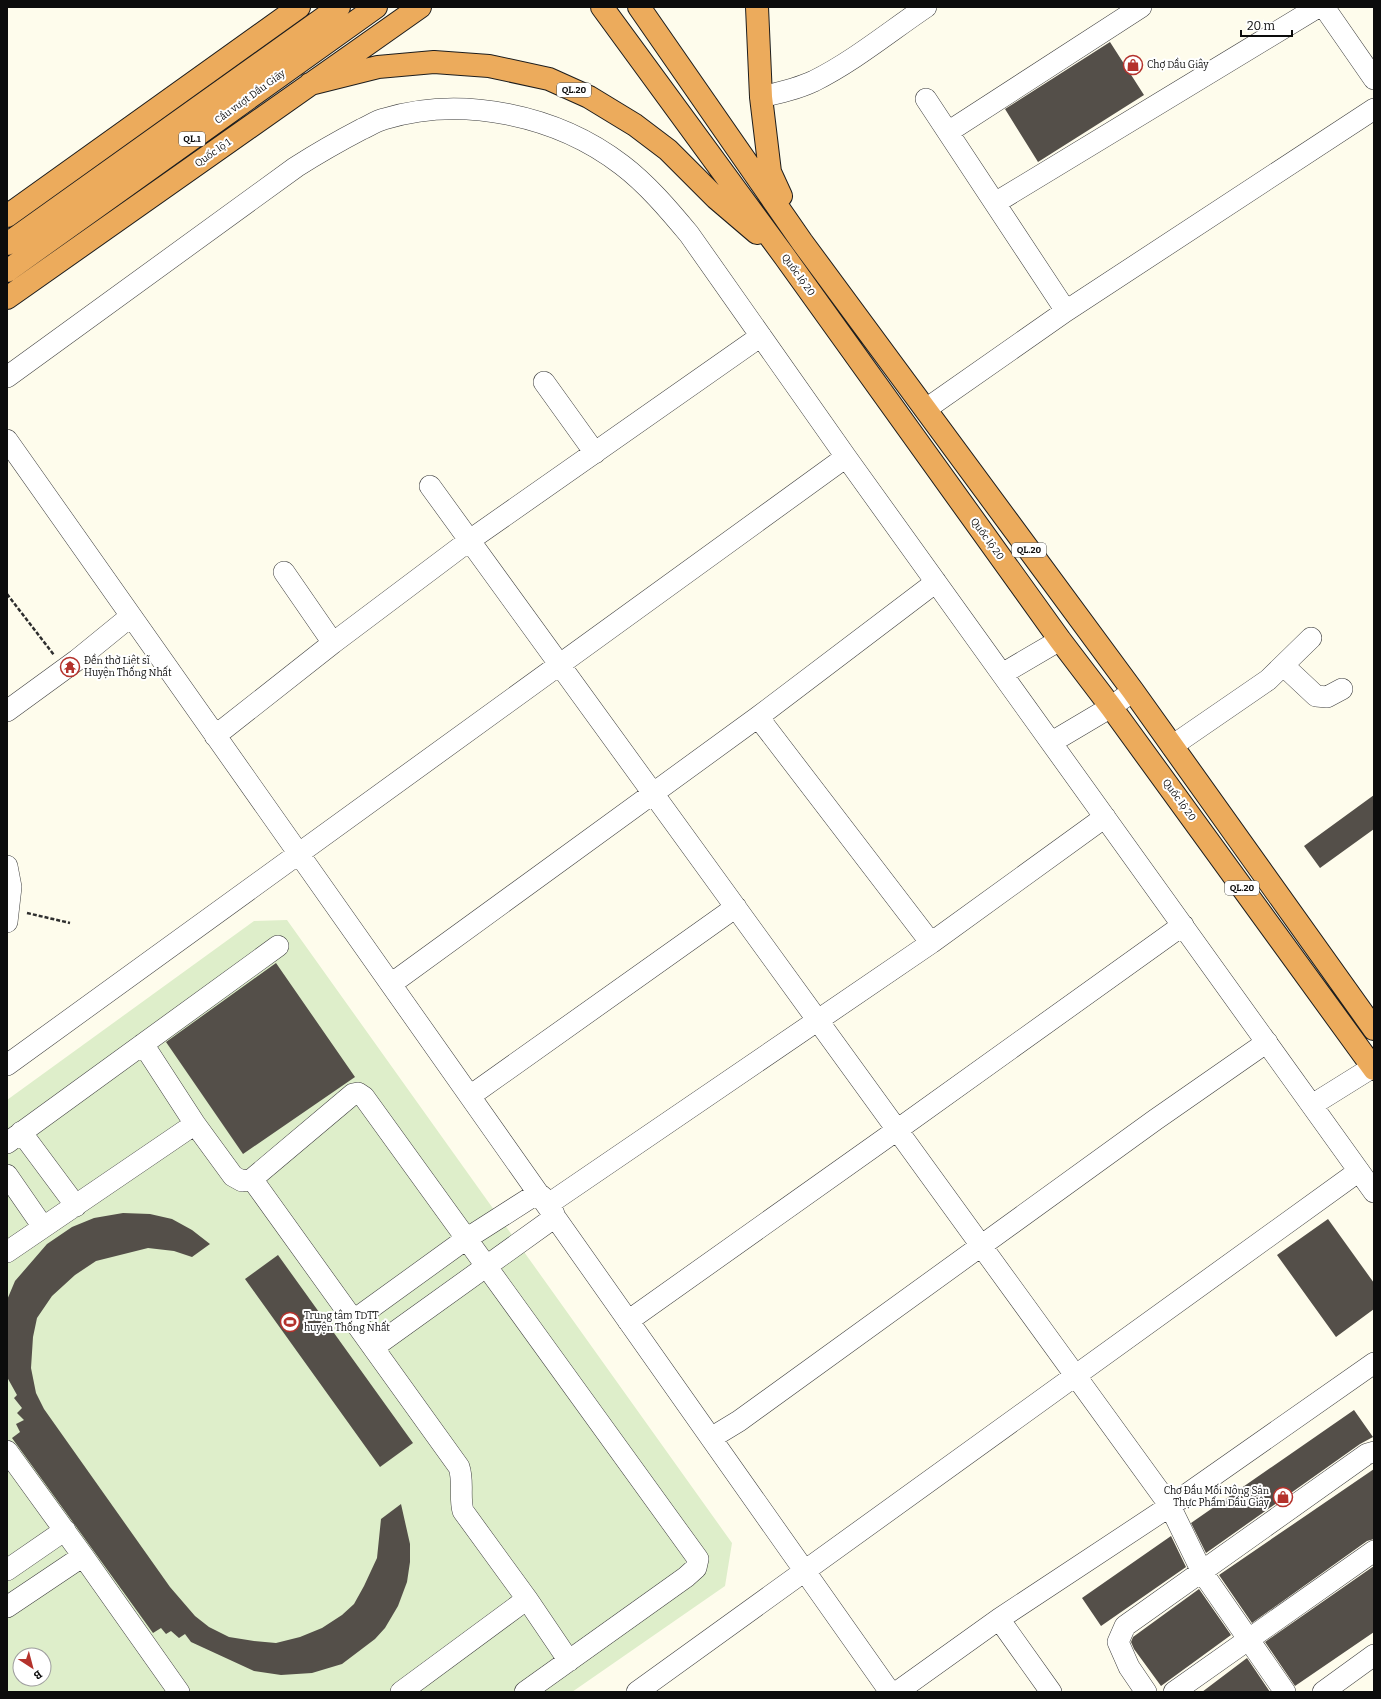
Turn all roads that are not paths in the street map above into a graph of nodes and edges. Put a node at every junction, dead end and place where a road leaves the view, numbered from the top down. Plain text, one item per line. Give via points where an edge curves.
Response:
1 (299, 7) edge
2 (339, 7) edge
3 (376, 7) edge
4 (420, 7) edge
5 (602, 7) edge
6 (639, 7) edge
7 (757, 7) edge
8 (926, 7) edge
9 (1140, 7) edge
10 (1318, 7) edge
11 (1324, 7) edge
12 (1374, 78) edge
13 (310, 84) junction
14 (761, 97) junction
15 (926, 99) dead end
16 (1374, 109) edge
17 (948, 132) junction
18 (994, 203) junction
19 (7, 216) edge
20 (802, 242) junction
21 (7, 244) edge
22 (785, 257) junction
23 (7, 271) edge
24 (7, 298) edge
25 (1066, 311) junction
26 (761, 336) junction
27 (7, 377) edge
28 (544, 382) dead end
29 (926, 409) junction
30 (7, 440) edge
31 (595, 453) junction
32 (846, 457) junction
33 (430, 486) dead end
34 (470, 540) junction
35 (284, 572) dead end
36 (936, 582) junction
37 (131, 616) junction
38 (1311, 638) dead end
39 (1060, 640) junction
40 (333, 643) junction
41 (560, 664) junction
42 (1284, 666) junction
43 (1002, 674) junction
44 (1342, 689) dead end
45 (1133, 691) junction
46 (1111, 707) junction
47 (7, 711) edge
48 (758, 717) junction
49 (215, 736) junction
50 (1052, 742) junction
51 (1172, 746) junction
52 (652, 792) junction
53 (1105, 817) junction
54 (299, 854) junction
55 (7, 866) edge
56 (736, 908) junction
57 (8, 915) edge
58 (1183, 925) junction
59 (931, 943) junction
60 (278, 946) dead end
61 (391, 984) junction
62 (818, 1020) junction
63 (1374, 1029) edge
64 (1267, 1042) junction
65 (143, 1044) junction
66 (7, 1065) edge
67 (1373, 1068) edge
68 (470, 1096) junction
69 (1312, 1105) junction
70 (195, 1124) junction
71 (897, 1130) junction
72 (14, 1138) edge
73 (1359, 1171) junction
74 (7, 1175) edge
75 (252, 1179) junction
76 (1374, 1192) edge
77 (547, 1204) junction
78 (76, 1206) junction
79 (44, 1227) junction
80 (466, 1239) junction
81 (981, 1246) junction
82 (7, 1252) edge
83 (486, 1266) junction
84 (354, 1320) junction
85 (628, 1321) junction
86 (374, 1347) junction
87 (1374, 1363) edge
88 (1076, 1375) junction
89 (711, 1438) junction
90 (7, 1451) edge
91 (1374, 1452) edge
92 (1170, 1506) junction
93 (64, 1530) junction
94 (1374, 1551) edge
95 (84, 1556) junction
96 (7, 1570) edge
97 (804, 1571) junction
98 (1202, 1572) junction
99 (527, 1599) junction
100 (7, 1607) edge
101 (1000, 1619) junction
102 (1248, 1640) junction
103 (1374, 1655) edge
104 (569, 1661) junction
105 (179, 1692) edge
106 (401, 1692) edge
107 (525, 1692) edge
108 (637, 1692) edge
109 (890, 1692) edge
110 (897, 1692) edge
111 (1051, 1692) edge
112 (1146, 1692) edge
113 (1174, 1692) edge
114 (1285, 1692) edge
115 (1323, 1692) edge

1 - 19 highway
2 - 21 highway, QL.1
3 - 23 highway, Cầu vượt Dầu Giây / QL.1
4 - 13 highway, Quốc lộ 1 / QL.1
5 - 22 highway, Quốc lộ 20 / QL.20
6 - 20 highway, QL.20
7 - 14 highway, QL.20
8 - 14 street via 838,68 787,91
9 - 17 street
10 - 18 street
11 - 12 street
13 - 22 highway, QL.20 via 378,67 434,62 489,66 549,79 589,96 635,125 668,150 716,198
13 - 24 highway, Quốc lộ 1 / QL.1
14 - 20 highway, QL.20 via 770,172
15 - 17 street
16 - 25 street
17 - 18 street
18 - 25 street
20 - 29 highway, QL.20
22 - 39 highway, Quốc lộ 20 / QL.20
25 - 29 street
26 - 27 street via 689,234 622,165 596,147 566,132 531,120 495,112 453,109 418,111 382,119 296,166
26 - 31 street
26 - 32 street
28 - 31 street
29 - 45 highway, QL.20
30 - 37 street
31 - 34 street
32 - 36 street
32 - 41 street
33 - 34 street
34 - 40 street
34 - 41 street
35 - 40 street
36 - 43 street
36 - 48 street
37 - 47 street
37 - 49 street
38 - 42 street
39 - 43 street
39 - 46 highway, Quốc lộ 20 / QL.20
40 - 49 street
41 - 52 street
41 - 54 street
42 - 44 street via 1316,696 1327,697
42 - 51 street via 1268,680
43 - 50 street
45 - 46 street
45 - 51 highway, QL.20
46 - 50 street
46 - 67 highway, Quốc lộ 20 / QL.20
48 - 52 street
48 - 59 street
49 - 54 street
50 - 53 street
51 - 63 highway, QL.20
52 - 56 street
52 - 61 street
53 - 58 street
53 - 59 street
54 - 61 street
54 - 66 street
55 - 57 street via 11,887
56 - 62 street
56 - 68 street
58 - 64 street
58 - 71 street
59 - 62 street
60 - 65 street
61 - 68 street
62 - 71 street
62 - 77 street
64 - 69 street
64 - 81 street
65 - 70 street
65 - 72 street
67 - 69 street
68 - 77 street
69 - 73 street
70 - 75 street via 233,1176 242,1181
70 - 78 street
71 - 81 street
71 - 85 street
72 - 78 street
73 - 76 street
73 - 88 street
74 - 79 street
75 - 80 street via 352,1094 358,1093 364,1097
75 - 84 street
77 - 80 street
77 - 83 street
77 - 85 street
78 - 79 street
79 - 82 street
80 - 83 street
80 - 84 street
81 - 88 street
81 - 89 street via 740,1421
83 - 86 street
83 - 104 street via 698,1559 696,1568 686,1577
84 - 86 street
85 - 89 street
86 - 99 street via 459,1467 463,1477 460,1501 463,1511
87 - 92 street
88 - 92 street
88 - 97 street
89 - 97 street
90 - 93 street
91 - 98 street via 1367,1454
92 - 98 street
92 - 101 street
93 - 95 street
93 - 96 street
94 - 102 street
95 - 100 street
95 - 105 street
97 - 108 street
97 - 109 street
98 - 102 street
98 - 112 street via 1125,1626 1118,1642 1129,1667
99 - 104 street
99 - 106 street
101 - 110 street
101 - 111 street
102 - 113 street
102 - 114 street
103 - 115 street
104 - 107 street

